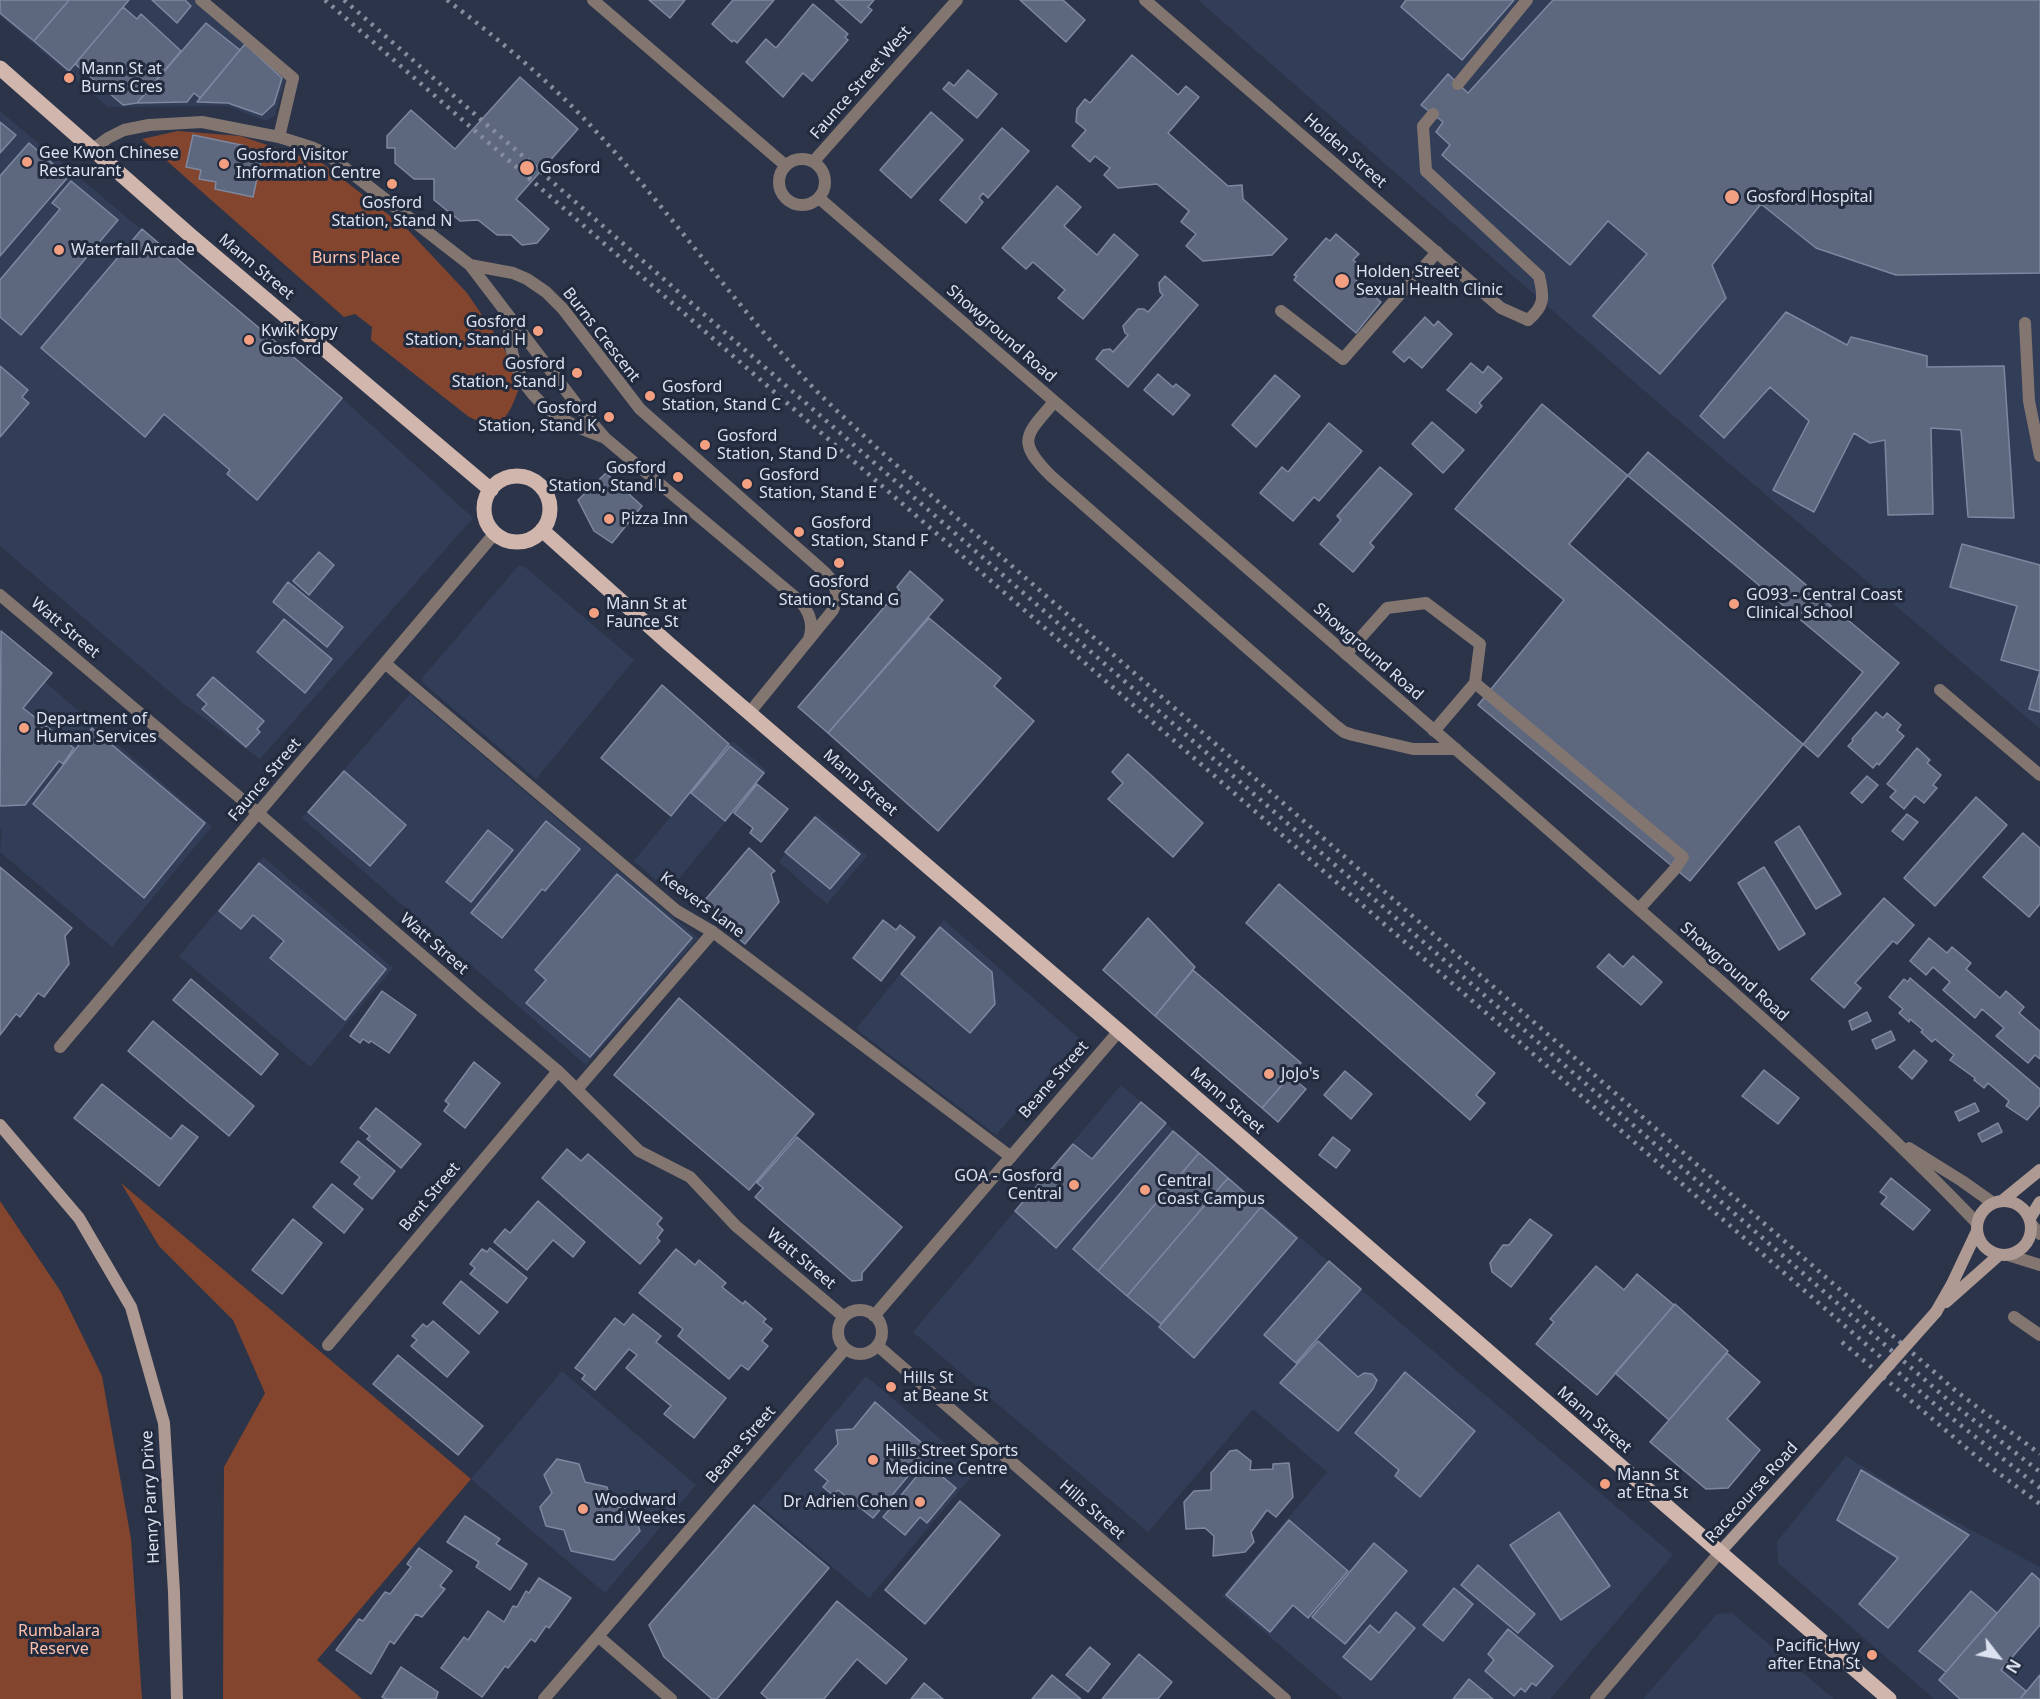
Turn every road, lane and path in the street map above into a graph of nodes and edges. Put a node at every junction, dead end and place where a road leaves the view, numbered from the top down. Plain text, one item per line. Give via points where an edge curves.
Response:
1 (201, 0) edge
2 (593, 0) edge
3 (957, 0) edge
4 (1145, 0) edge
5 (1527, 0) edge
6 (0, 68) edge
7 (1458, 84) dead end
8 (1433, 114) dead end
9 (279, 137) junction
10 (93, 149) junction
11 (814, 161) junction
12 (785, 165) junction
13 (819, 198) junction
14 (1437, 252) junction
15 (470, 265) junction
16 (1281, 310) dead end
17 (509, 317) junction
18 (2025, 323) dead end
19 (1054, 402) junction
20 (605, 438) junction
21 (2040, 456) edge
22 (491, 490) junction
23 (542, 530) junction
24 (495, 533) junction
25 (0, 595) edge
26 (809, 640) junction
27 (1346, 654) junction
28 (386, 664) junction
29 (1475, 682) junction
30 (1940, 690) dead end
31 (750, 712) junction
32 (1434, 730) junction
33 (1456, 749) junction
34 (2040, 775) edge
35 (258, 813) junction
36 (1639, 909) junction
37 (713, 932) junction
38 (1119, 1030) junction
39 (60, 1047) dead end
40 (558, 1071) junction
41 (578, 1088) junction
42 (0, 1125) edge
43 (1891, 1136) junction
44 (1011, 1156) junction
45 (2040, 1170) edge
46 (1997, 1202) junction
47 (2040, 1202) edge
48 (2034, 1226) edge
49 (1977, 1227) junction
50 (2003, 1255) junction
51 (2040, 1265) edge
52 (1936, 1312) junction
53 (874, 1316) junction
54 (844, 1317) junction
55 (2014, 1317) dead end
56 (2040, 1335) edge
57 (328, 1345) dead end
58 (878, 1346) junction
59 (846, 1349) junction
60 (1720, 1552) junction
61 (599, 1637) junction
62 (177, 1699) edge
63 (544, 1699) edge
64 (671, 1699) edge
65 (1284, 1699) edge
66 (1596, 1699) edge
67 (1889, 1699) edge

1 - 9 street via 293,78
2 - 12 street
3 - 11 street, Faunce Street West
4 - 14 street, Holden Street
5 - 7 street
6 - 10 main road, Mann Street
8 - 14 street, Holden Street via 1423,126 1426,171 1539,276 1544,294 1539,311 1528,320 1501,308
9 - 10 street, Burns Crescent via 226,125 173,122 124,130
9 - 15 street, Burns Crescent via 311,147 339,163
10 - 22 main road, Mann Street
11 - 12 street via 799,158
11 - 13 street via 826,179
12 - 13 street via 780,188 789,201 804,205
13 - 19 street, Showground Road
14 - 16 street via 1343,359
15 - 17 street
15 - 26 street, Burns Crescent via 513,273 546,292 640,410 826,573 836,588 836,604
17 - 20 street
17 - 20 street via 510,348 531,393 566,422
18 - 21 street via 2029,401
19 - 27 street, Showground Road
19 - 33 street via 1029,435 1029,451 1034,460 1335,725 1353,735 1413,749
20 - 26 street via 797,597 810,618
22 - 23 main road via 508,478 519,476 538,483 545,491 550,511
22 - 24 main road via 484,507
23 - 24 main road via 524,541 504,539
23 - 31 main road, Mann Street
24 - 28 street, Faunce Street
25 - 35 street, Watt Street
26 - 31 street, Burns Crescent
27 - 29 street via 1387,608 1426,603 1480,644
27 - 32 street, Showground Road
28 - 35 street, Faunce Street
28 - 37 street, Keevers Lane via 677,911
29 - 32 street
29 - 36 street via 1683,857
30 - 34 street
31 - 38 main road, Mann Street
32 - 33 street, Showground Road
33 - 36 street, Showground Road
35 - 39 street, Faunce Street
35 - 40 street, Watt Street
36 - 43 street, Showground Road
37 - 41 street
37 - 44 street, Keevers Lane
38 - 44 street, Beane Street
38 - 60 main road, Mann Street
40 - 41 street, Watt Street
40 - 57 street, Bent Street
41 - 54 street, Watt Street via 639,1151 690,1177 736,1226
42 - 62 main road, Henry Parry Drive via 79,1218 131,1307 164,1423
43 - 46 street, Showground Road
43 - 49 street, Showground Road
44 - 53 street, Beane Street
45 - 46 main road
46 - 48 main road via 2019,1204
46 - 49 main road via 1980,1215
47 - 48 main road
48 - 50 main road via 2023,1248
49 - 50 main road via 1982,1244
49 - 52 main road, Racecourse Road
50 - 51 street
50 - 52 main road, Racecourse Road
52 - 60 main road, Racecourse Road, bridge
53 - 54 street via 862,1310
53 - 58 street via 881,1326
54 - 59 street via 838,1337
55 - 56 street
58 - 59 street via 858,1354
58 - 65 street, Hills Street
59 - 61 street, Beane Street
60 - 66 street, Racecourse Road
60 - 67 main road, Mann Street
61 - 63 street, Beane Street
61 - 64 street

